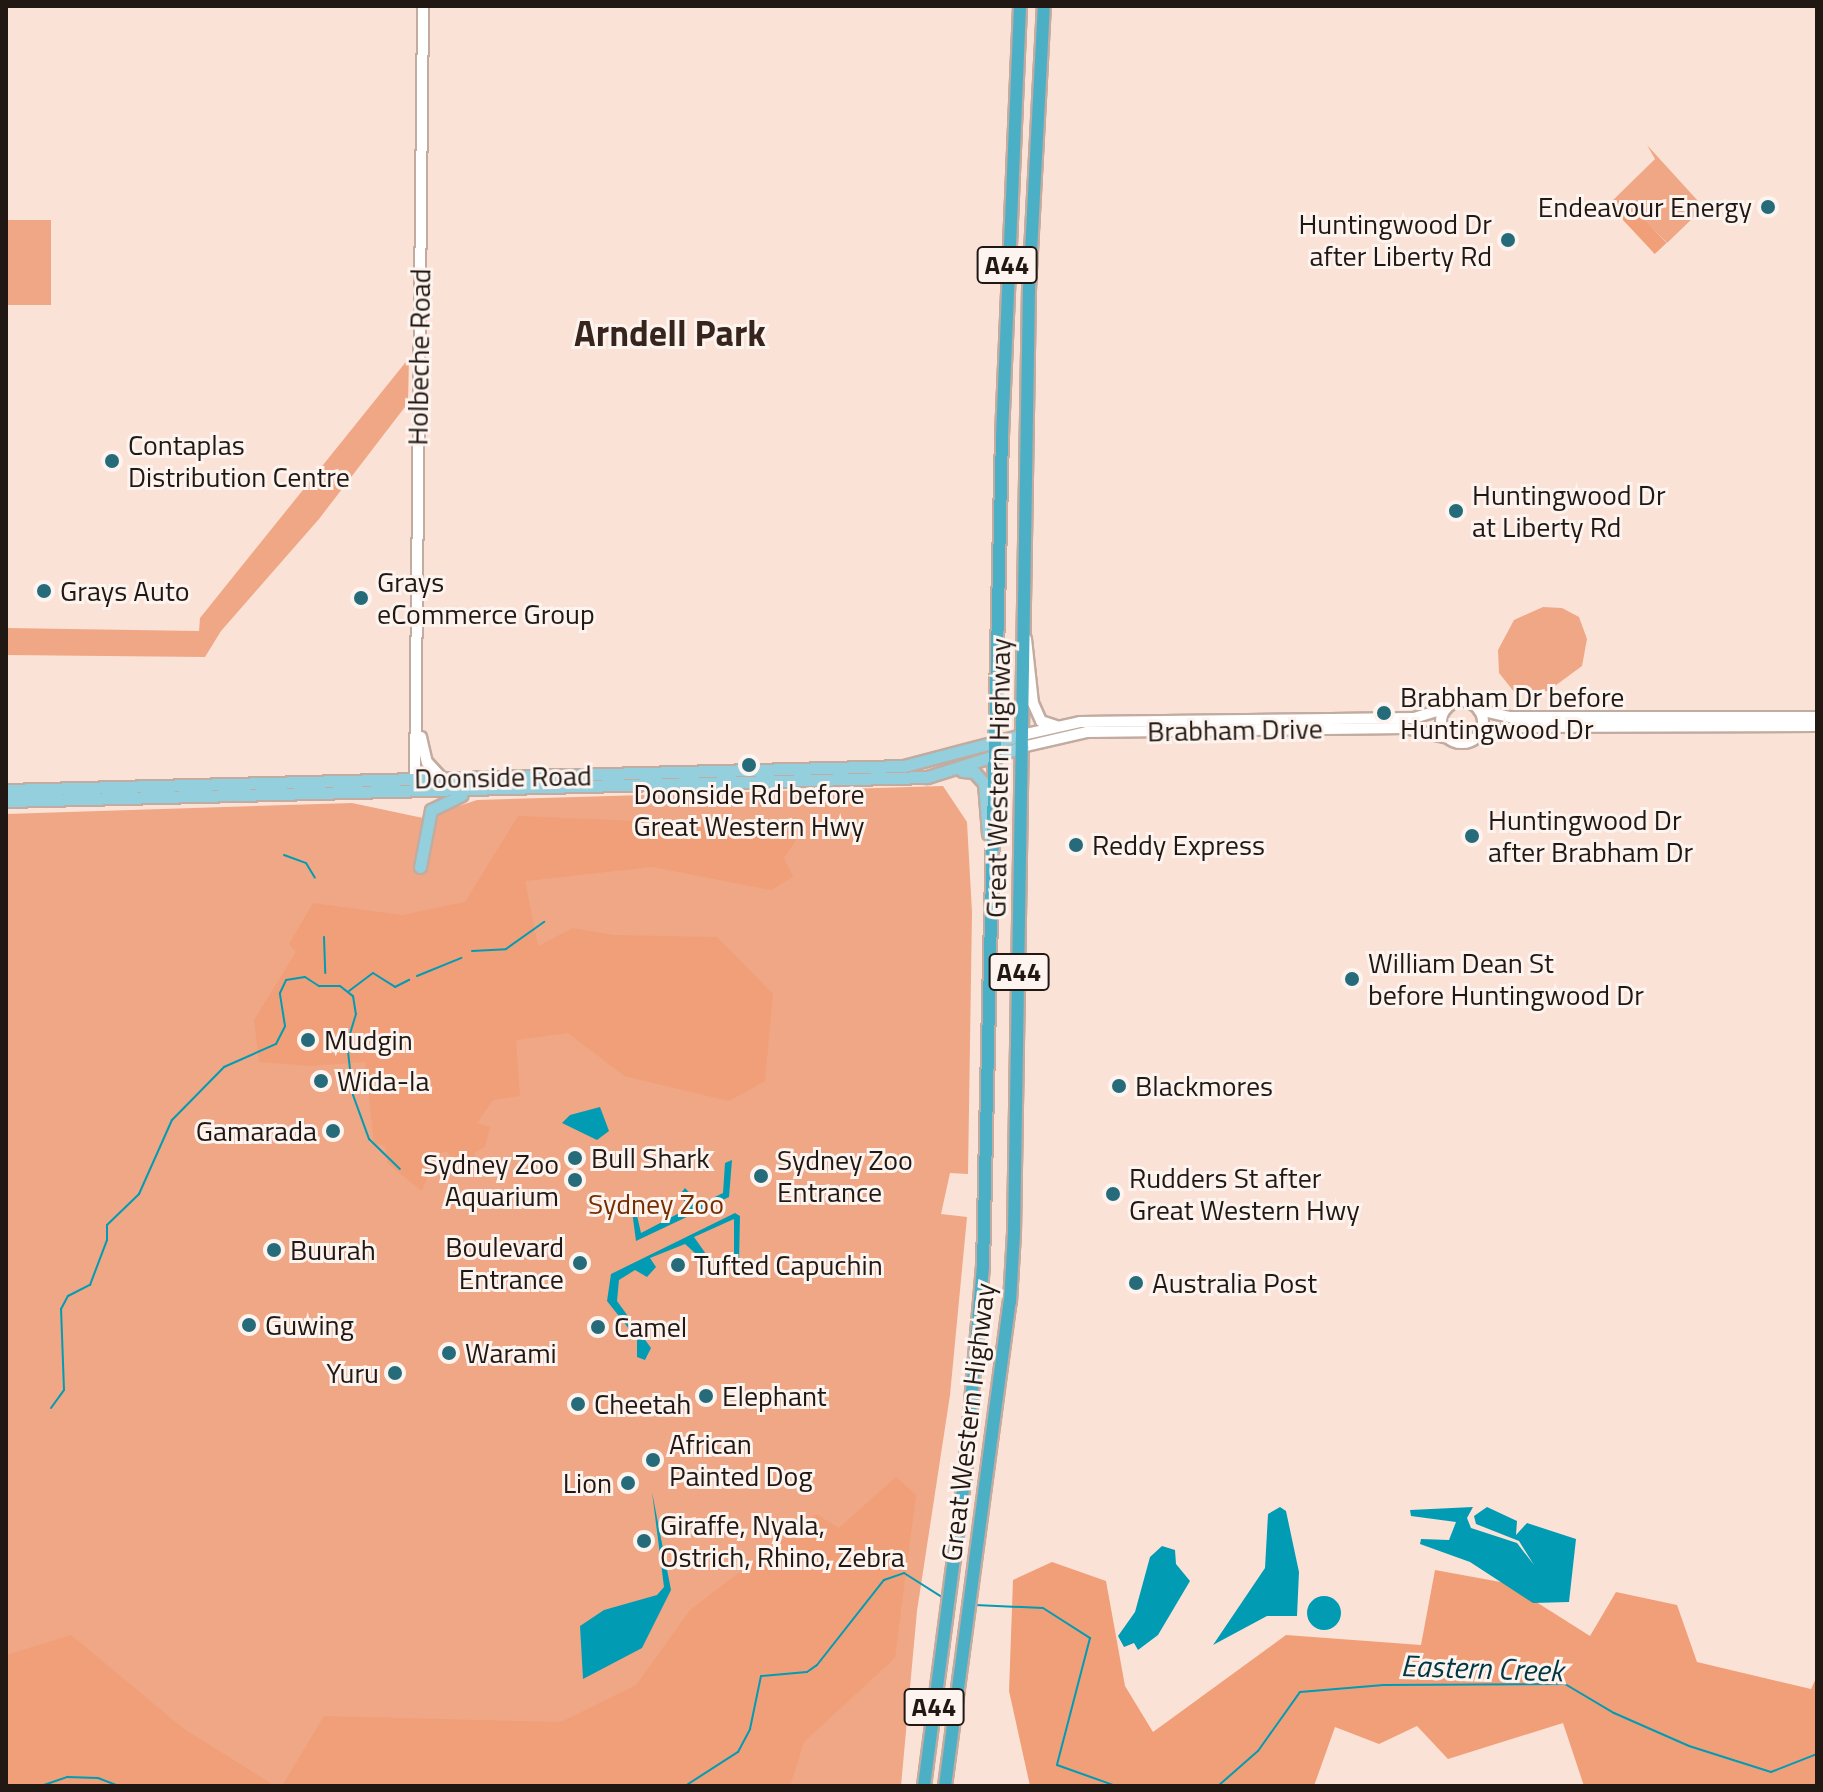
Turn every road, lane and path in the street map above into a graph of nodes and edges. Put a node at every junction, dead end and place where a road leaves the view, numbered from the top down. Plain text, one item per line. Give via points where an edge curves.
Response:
1 (423, 6) edge
2 (1020, 6) edge
3 (1044, 6) edge
4 (1024, 633) junction
5 (416, 708) junction
6 (1447, 708) junction
7 (1479, 710) junction
8 (1817, 717) edge
9 (1056, 726) junction
10 (1817, 726) edge
11 (1480, 734) junction
12 (1448, 738) junction
13 (1022, 741) junction
14 (996, 743) junction
15 (996, 757) junction
16 (957, 771) junction
17 (443, 779) junction
18 (416, 786) junction
19 (6, 790) edge
20 (474, 791) junction
21 (6, 801) edge
22 (420, 867) dead end
23 (993, 886) junction
24 (924, 1786) edge
25 (945, 1786) edge

1 - 5 main road, Holbeche Road
2 - 14 highway, Great Western Highway / A44 via 1006,298
3 - 4 highway, Great Western Highway / A44 via 1029,290
4 - 9 main road via 1035,708 1041,721
4 - 13 highway, Great Western Highway / A44
5 - 17 main road, Holbeche Road via 425,756
5 - 18 main road, Holbeche Road
6 - 7 main road via 1463,701
6 - 9 main road, Brabham Drive via 1414,718
6 - 12 main road via 1441,723
7 - 8 main road via 1510,717
7 - 11 main road
9 - 13 main road, Brabham Drive
10 - 11 main road via 1526,726
11 - 12 main road via 1465,743
12 - 13 main road, Brabham Drive via 1405,728 1087,732
13 - 14 main road, Doonside Road
13 - 15 main road, Doonside Road
13 - 25 highway, Great Western Highway / A44 via 1010,1302
14 - 15 highway, Great Western Highway / A44
14 - 17 main road, Doonside Road via 904,766
15 - 16 main road, Doonside Road
15 - 23 highway, Great Western Highway / A44
16 - 20 main road, Doonside Road via 927,777
16 - 23 main road via 974,772 984,783
17 - 18 main road, Doonside Road
18 - 19 main road, Doonside Road
18 - 20 main road, Doonside Road
18 - 21 main road, Doonside Road
20 - 22 main road via 443,800 431,810
23 - 24 highway, Great Western Highway / A44 via 983,1266

